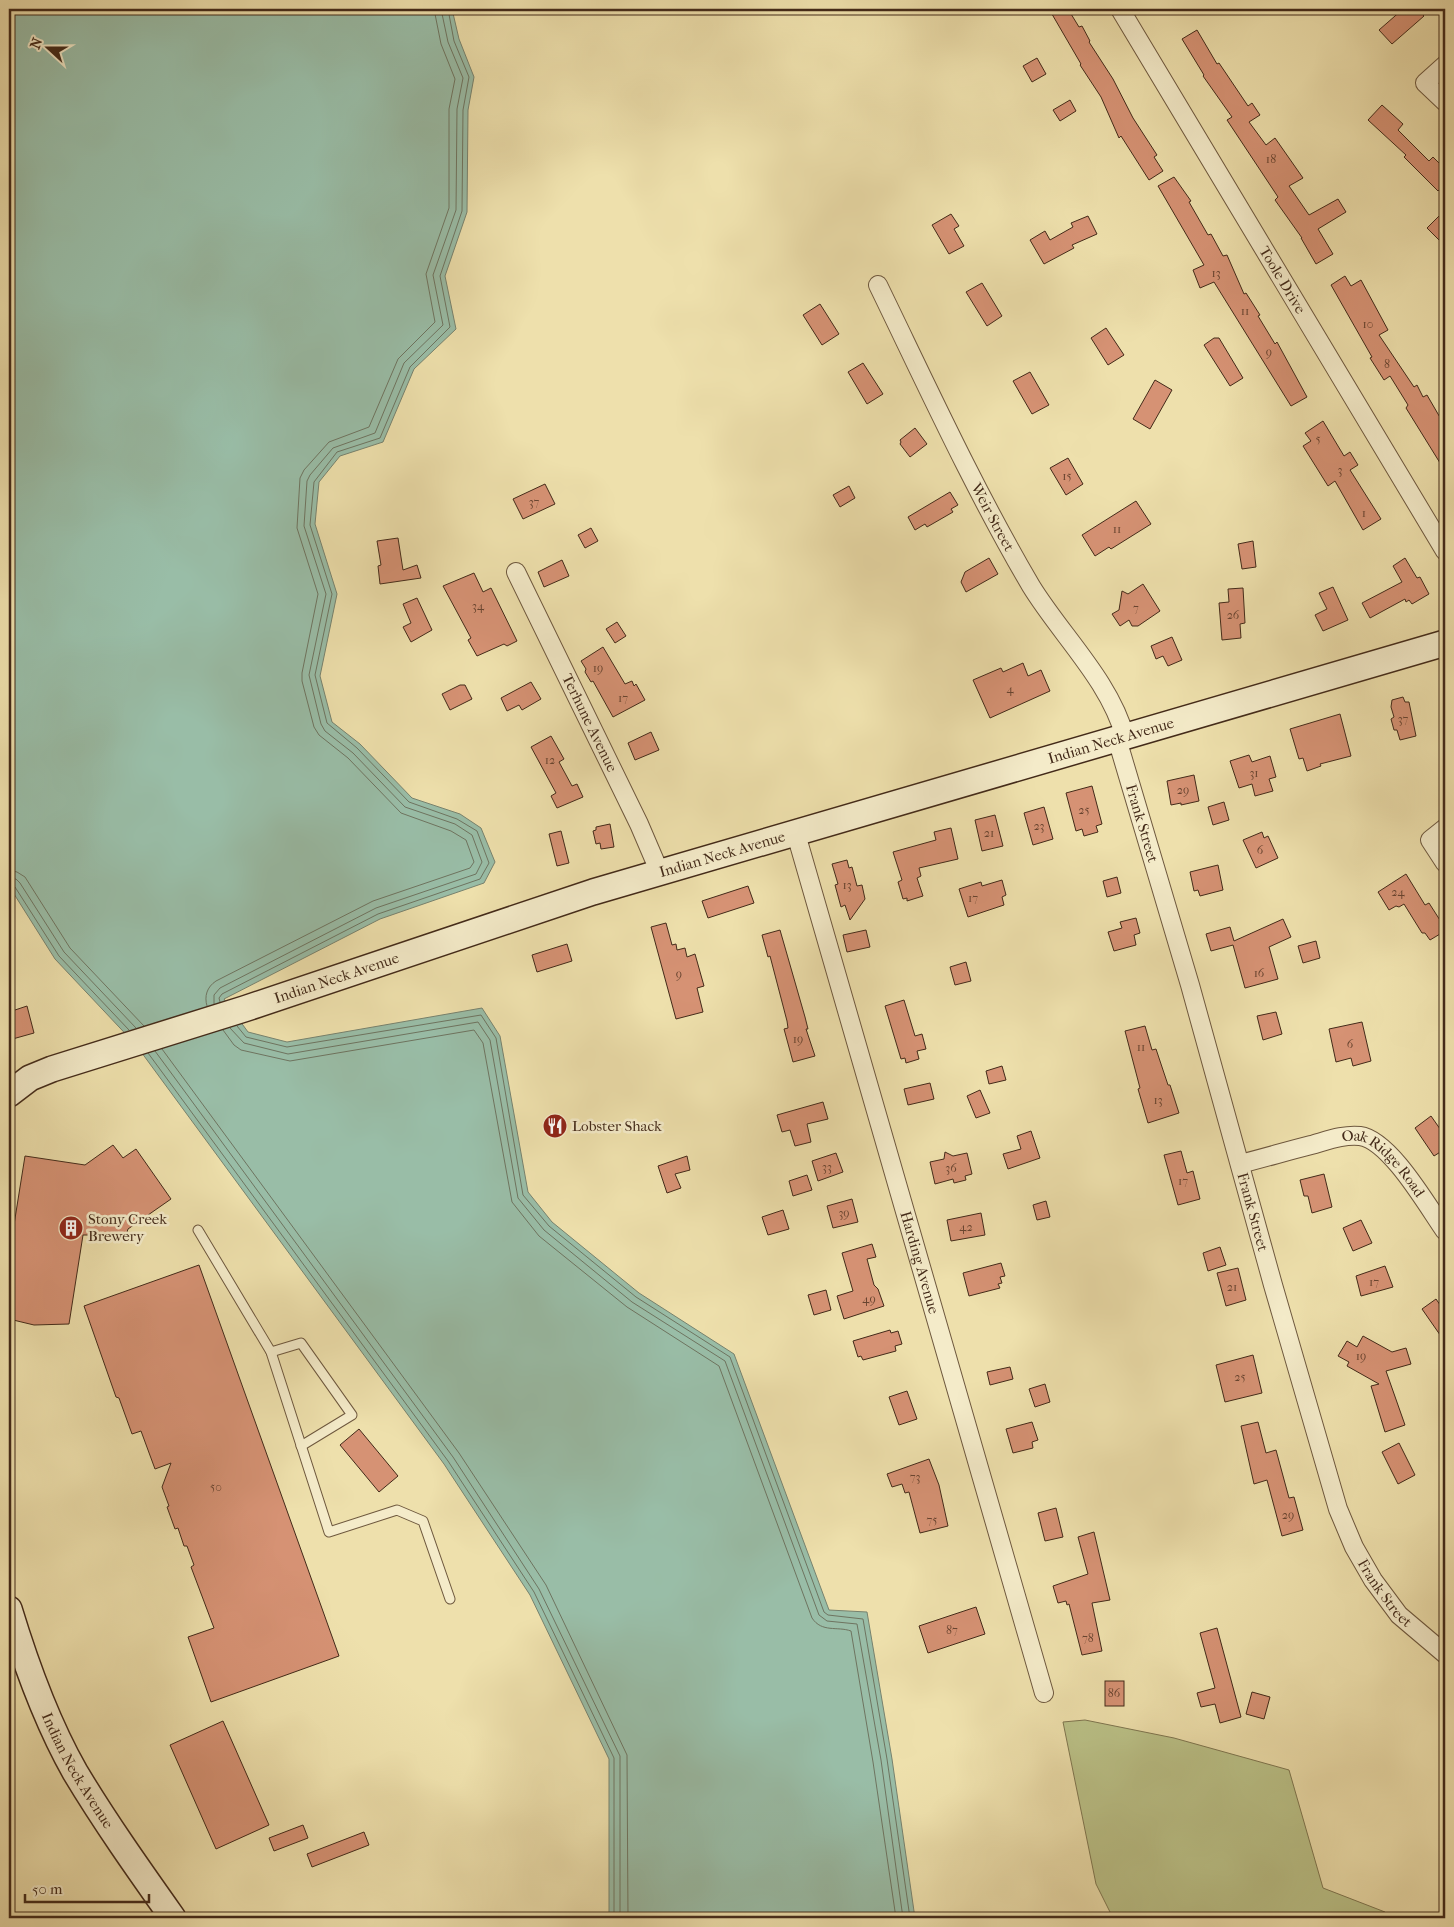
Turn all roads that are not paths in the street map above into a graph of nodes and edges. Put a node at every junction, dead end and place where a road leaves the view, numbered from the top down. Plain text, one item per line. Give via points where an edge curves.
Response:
1 (1120, 9) edge
2 (1445, 65) edge
3 (1445, 102) edge
4 (878, 285) dead end
5 (1445, 551) edge
6 (516, 572) dead end
7 (1445, 643) edge
8 (1121, 738) junction
9 (1445, 828) edge
10 (796, 834) junction
11 (1445, 863) edge
12 (660, 873) junction
13 (9, 1094) edge
14 (1240, 1164) junction
15 (198, 1230) dead end
16 (1445, 1232) edge
17 (271, 1352) junction
18 (301, 1446) junction
19 (450, 1599) dead end
20 (9, 1609) edge
21 (1445, 1654) edge
22 (1044, 1693) dead end
23 (173, 1918) edge

1 - 5 street, Toole Drive
2 - 3 street via 1426,83
4 - 8 street, Weir Street via 996,526 1050,615 1114,706 1121,720
6 - 12 street, Terhune Avenue
7 - 8 street, Indian Neck Avenue
8 - 10 street, Indian Neck Avenue
8 - 14 street, Frank Street
9 - 11 street via 1430,840
10 - 12 street, Indian Neck Avenue
10 - 22 street, Harding Avenue
12 - 13 street, Indian Neck Avenue via 244,1010 52,1069 30,1078
14 - 16 street, Oak Ridge Road via 1338,1138 1360,1136 1389,1154
14 - 21 street, Frank Street via 1338,1509 1354,1547 1398,1615
15 - 17 lane
17 - 18 lane
17 - 18 lane via 301,1343 352,1415
18 - 19 lane via 329,1532 397,1510 423,1521
20 - 23 street, Indian Neck Avenue via 33,1680 71,1764

